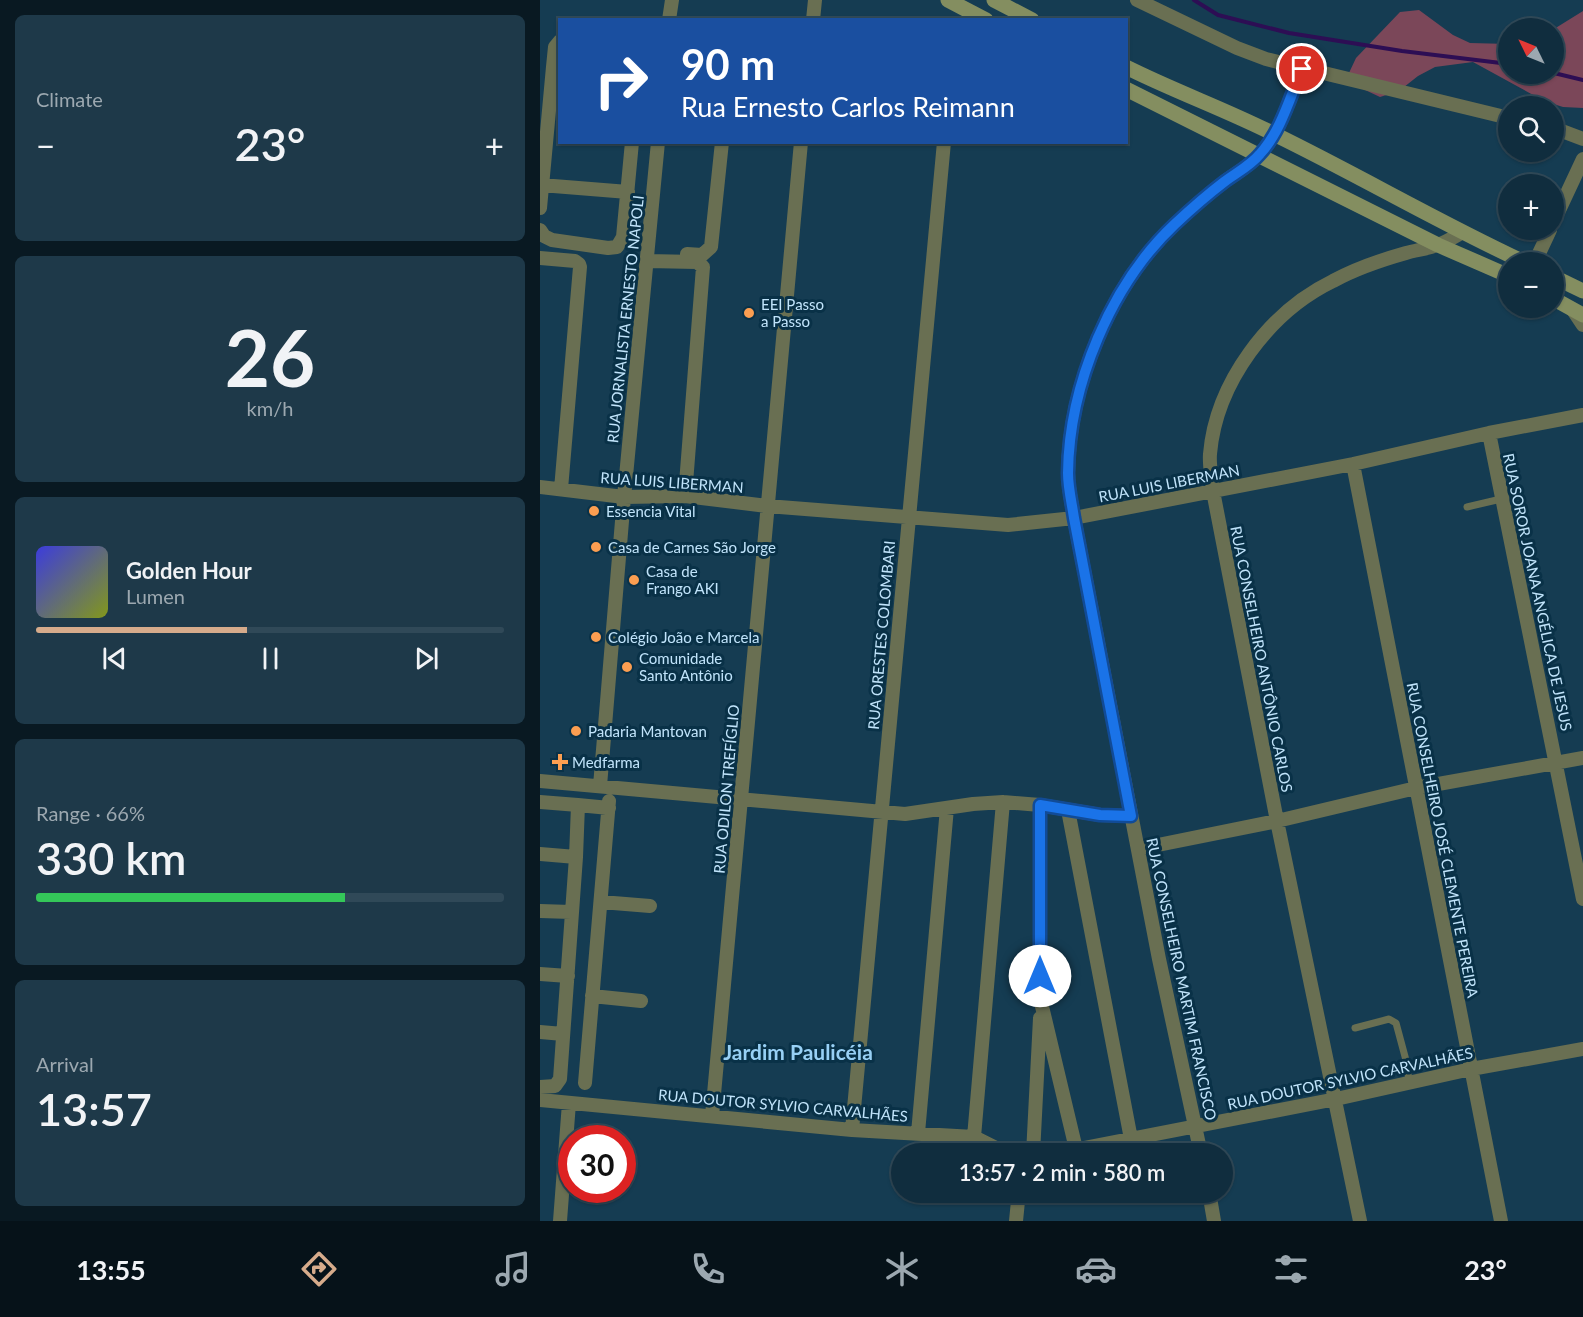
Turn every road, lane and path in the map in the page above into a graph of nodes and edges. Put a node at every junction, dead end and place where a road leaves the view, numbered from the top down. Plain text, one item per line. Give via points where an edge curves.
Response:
1 (672, 0) edge
2 (815, 0) edge
3 (994, 0) edge
4 (1137, 0) edge
5 (955, 9) edge
6 (669, 18) edge
7 (813, 18) edge
8 (980, 18) edge
9 (1028, 18) edge
10 (558, 43) edge
11 (1128, 68) edge
12 (1302, 69) junction
13 (1128, 90) edge
14 (555, 93) edge
15 (1498, 115) edge
16 (1564, 132) edge
17 (1275, 134) junction
18 (543, 140) edge
19 (1583, 140) edge
20 (632, 144) edge
21 (658, 144) edge
22 (722, 144) edge
23 (801, 144) edge
24 (944, 144) edge
25 (1259, 156) junction
26 (1583, 159) edge
27 (541, 185) edge
28 (628, 192) junction
29 (1564, 200) edge
30 (540, 208) edge
31 (540, 230) edge
32 (1461, 232) junction
33 (1438, 245) junction
34 (1503, 252) edge
35 (648, 257) junction
36 (540, 258) edge
37 (1498, 271) edge
38 (1564, 282) edge
39 (1583, 291) edge
40 (1564, 304) edge
41 (1578, 312) edge
42 (1583, 325) edge
43 (1583, 415) edge
44 (1489, 433) junction
45 (1353, 464) junction
46 (540, 487) edge
47 (561, 489) junction
48 (1213, 491) junction
49 (685, 496) junction
50 (624, 497) junction
51 (1501, 499) junction
52 (766, 506) junction
53 (1467, 507) dead end
54 (908, 517) junction
55 (1074, 518) junction
56 (1583, 758) edge
57 (1556, 764) junction
58 (540, 781) edge
59 (605, 786) junction
60 (1416, 788) junction
61 (742, 800) junction
62 (540, 802) edge
63 (1003, 802) junction
64 (578, 805) junction
65 (1040, 805) junction
66 (609, 808) junction
67 (947, 808) junction
68 (1068, 810) junction
69 (881, 812) junction
70 (1131, 816) junction
71 (1277, 821) junction
72 (1138, 849) junction
73 (540, 854) edge
74 (576, 857) junction
75 (1583, 899) edge
76 (601, 902) junction
77 (650, 906) dead end
78 (540, 911) edge
79 (571, 912) junction
80 (540, 974) edge
81 (568, 976) junction
82 (592, 996) junction
83 (1040, 998) junction
84 (641, 1000) dead end
85 (1355, 1028) dead end
86 (540, 1032) edge
87 (563, 1034) junction
88 (1583, 1049) edge
89 (1472, 1069) junction
90 (585, 1083) dead end
91 (1409, 1083) junction
92 (540, 1087) edge
93 (1336, 1099) junction
94 (540, 1100) edge
95 (569, 1104) junction
96 (712, 1116) junction
97 (1195, 1125) junction
98 (852, 1130) junction
99 (918, 1133) junction
100 (974, 1137) junction
101 (1131, 1138) junction
102 (985, 1143) edge
103 (1033, 1143) edge
104 (1075, 1143) edge
105 (1106, 1143) edge
106 (1199, 1143) edge
107 (1018, 1203) edge
108 (1211, 1203) edge
109 (560, 1221) edge
110 (1016, 1221) edge
111 (1214, 1221) edge
112 (1360, 1221) edge
113 (1501, 1221) edge

1 - 6 street
2 - 7 street
3 - 9 street
4 - 12 street via 1237,48
5 - 8 street
10 - 14 street
11 - 17 street
12 - 15 street
12 - 17 street, RUA CONSELHEIRO MARTIM FRANCISCO
13 - 25 street
14 - 18 street
16 - 19 street
17 - 25 street, RUA CONSELHEIRO MARTIM FRANCISCO
17 - 32 street
18 - 27 street
20 - 28 street
21 - 35 street, RUA JORNALISTA ERNESTO NAPOLI
22 - 35 street via 711,247 702,255
23 - 52 street, RUA ODILON TREFÍGLIO
24 - 54 street, RUA ORESTES COLOMBARI
25 - 33 street
25 - 55 street, RUA CONSELHEIRO MARTIM FRANCISCO via 1167,232 1124,286 1107,318 1083,383 1070,439 1068,476
26 - 29 street
27 - 28 street
27 - 30 street
28 - 31 street via 617,247 552,240
32 - 33 street, RUA CONSELHEIRO ANTÔNIO CARLOS
32 - 34 street
33 - 37 street
33 - 48 street, RUA CONSELHEIRO ANTÔNIO CARLOS via 1332,281 1301,300 1268,330 1226,394 1210,456
35 - 49 street via 697,262 703,267
35 - 50 street, RUA JORNALISTA ERNESTO NAPOLI
36 - 47 street via 575,261 580,267
38 - 39 street
40 - 41 street
41 - 42 street
43 - 44 street, RUA LUIS LIBERMAN
44 - 45 street, RUA LUIS LIBERMAN
44 - 51 street, RUA SOROR JOANA ANGÉLICA DE JESUS
45 - 48 street, RUA LUIS LIBERMAN
45 - 60 street, RUA CONSELHEIRO JOSÉ CLEMENTE PEREIRA
46 - 47 street, RUA LUIS LIBERMAN
47 - 50 street, RUA LUIS LIBERMAN
48 - 55 street, RUA LUIS LIBERMAN
48 - 71 street, RUA CONSELHEIRO ANTÔNIO CARLOS
49 - 50 street, RUA LUIS LIBERMAN
49 - 52 street, RUA LUIS LIBERMAN
50 - 59 street, RUA JORNALISTA ERNESTO NAPOLI
51 - 53 lane
51 - 57 street, RUA SOROR JOANA ANGÉLICA DE JESUS
52 - 54 street, RUA LUIS LIBERMAN
52 - 61 street, RUA ODILON TREFÍGLIO
54 - 55 street, RUA LUIS LIBERMAN via 1008,525
54 - 69 street, RUA ORESTES COLOMBARI
55 - 70 street, RUA CONSELHEIRO MARTIM FRANCISCO
56 - 57 street
57 - 60 street
57 - 75 street, RUA SOROR JOANA ANGÉLICA DE JESUS
58 - 59 street
59 - 61 street
59 - 66 street, RUA JORNALISTA ERNESTO NAPOLI
60 - 71 street
60 - 89 street, RUA CONSELHEIRO JOSÉ CLEMENTE PEREIRA
61 - 69 street
61 - 96 street, RUA ODILON TREFÍGLIO
62 - 64 street
63 - 65 street
63 - 67 street
63 - 100 street
64 - 66 street
64 - 74 street
65 - 68 street
65 - 83 street
66 - 76 street, RUA JORNALISTA ERNESTO NAPOLI
67 - 69 street via 905,814
67 - 99 street
68 - 70 street
68 - 101 street
69 - 98 street, RUA ORESTES COLOMBARI
70 - 72 street, RUA CONSELHEIRO MARTIM FRANCISCO
71 - 72 street
71 - 93 street, RUA CONSELHEIRO ANTÔNIO CARLOS
72 - 97 street, RUA CONSELHEIRO MARTIM FRANCISCO
73 - 74 street
74 - 79 street
76 - 77 street
76 - 82 street, RUA JORNALISTA ERNESTO NAPOLI
78 - 79 street
79 - 81 street
80 - 81 street
81 - 87 street
82 - 84 street
82 - 90 street, RUA JORNALISTA ERNESTO NAPOLI
83 - 103 street
83 - 104 street
85 - 91 lane via 1389,1019 1396,1023
86 - 87 street
87 - 92 street via 558,1083
88 - 89 street, RUA DOUTOR SYLVIO CARVALHÃES
89 - 91 street, RUA DOUTOR SYLVIO CARVALHÃES
89 - 113 street, RUA CONSELHEIRO JOSÉ CLEMENTE PEREIRA
91 - 93 street, RUA DOUTOR SYLVIO CARVALHÃES
93 - 97 street, RUA DOUTOR SYLVIO CARVALHÃES
93 - 112 street, RUA CONSELHEIRO ANTÔNIO CARLOS
94 - 95 street, RUA DOUTOR SYLVIO CARVALHÃES
95 - 96 street, RUA DOUTOR SYLVIO CARVALHÃES
95 - 109 street
96 - 98 street, RUA DOUTOR SYLVIO CARVALHÃES
97 - 101 street, RUA DOUTOR SYLVIO CARVALHÃES
97 - 106 street, RUA CONSELHEIRO MARTIM FRANCISCO
98 - 99 street, RUA DOUTOR SYLVIO CARVALHÃES
99 - 100 street, RUA DOUTOR SYLVIO CARVALHÃES
100 - 102 street, RUA DOUTOR SYLVIO CARVALHÃES
101 - 105 street, RUA DOUTOR SYLVIO CARVALHÃES
107 - 110 street
108 - 111 street

